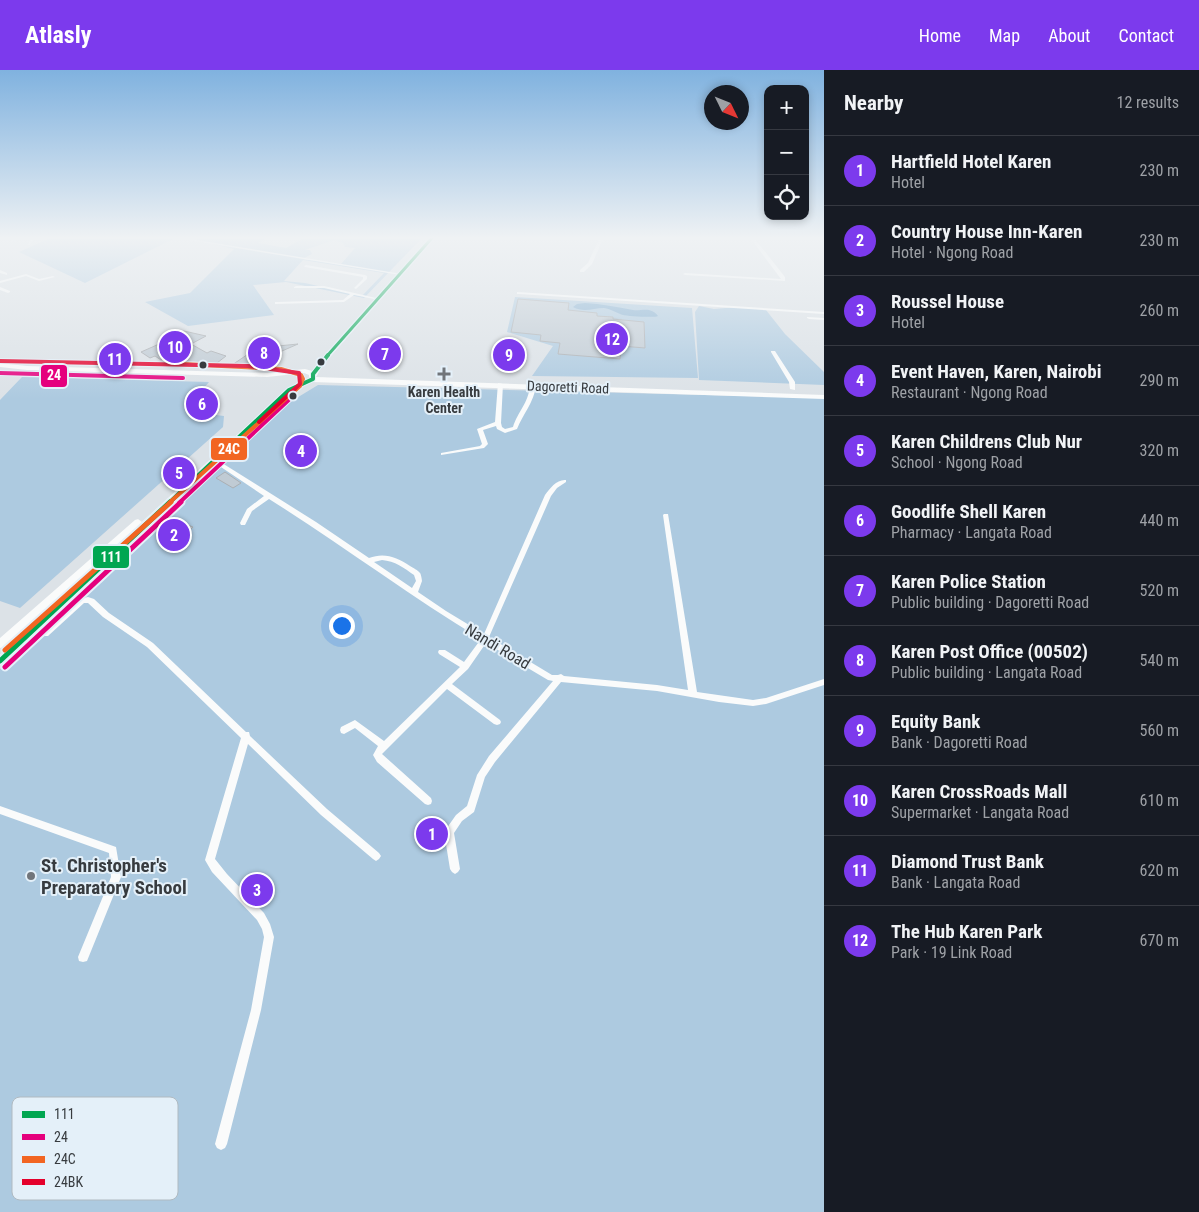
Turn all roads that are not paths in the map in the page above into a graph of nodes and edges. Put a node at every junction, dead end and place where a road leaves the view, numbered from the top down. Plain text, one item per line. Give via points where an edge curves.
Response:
1 (347, 292) edge
2 (382, 293) joint
3 (518, 293) dead end
4 (353, 294) junction
5 (374, 298) junction
6 (277, 303) dead end
7 (824, 313) edge
8 (358, 318) junction
9 (809, 318) dead end
10 (824, 319) edge
11 (773, 352) dead end
12 (0, 367) edge
13 (313, 376) junction
14 (298, 377) junction
15 (500, 384) junction
16 (533, 386) junction
17 (793, 389) junction
18 (824, 390) edge
19 (824, 397) edge
20 (498, 423) junction
21 (443, 454) dead end
22 (214, 460) junction
23 (564, 481) dead end
24 (268, 496) junction
25 (666, 516) dead end
26 (243, 523) dead end
27 (369, 561) junction
28 (76, 591) junction
29 (414, 592) junction
30 (88, 600) junction
31 (30, 634) junction
32 (485, 639) junction
33 (0, 644) edge
34 (442, 652) dead end
35 (0, 661) edge
36 (466, 667) junction
37 (561, 677) junction
38 (824, 682) edge
39 (447, 685) junction
40 (693, 694) junction
41 (497, 722) dead end
42 (344, 730) dead end
43 (246, 735) junction
44 (384, 746) junction
45 (428, 801) dead end
46 (0, 810) edge
47 (376, 856) dead end
48 (455, 869) dead end
49 (83, 957) dead end
50 (221, 1144) dead end

1 - 4 street
2 - 5 main road
2 - 8 main road
3 - 7 street
4 - 5 street
4 - 6 street via 344,301
5 - 8 main road
8 - 13 main road via 319,364
8 - 14 main road
9 - 10 street
11 - 17 street
12 - 14 main road
13 - 14 main road
13 - 14 main road
13 - 15 main road, Dagoretti Road
13 - 17 main road, Dagoretti Road
14 - 22 main road via 289,390
14 - 33 main road
15 - 16 main road, Dagoretti Road
15 - 20 street
16 - 19 main road, Dagoretti Road
16 - 20 street via 532,397 516,420 515,428 505,431 499,428
17 - 18 main road, Dagoretti Road
20 - 21 street via 480,429 485,438 482,447
22 - 24 street, Nandi Road
22 - 28 main road
23 - 32 street via 548,495
24 - 26 street via 249,510
24 - 27 street, Nandi Road
25 - 40 street
27 - 29 street, Nandi Road
27 - 29 street via 384,556 418,574
28 - 30 street
28 - 31 main road
29 - 32 street, Nandi Road
30 - 31 street via 78,604 45,634
30 - 43 street via 150,645
31 - 35 main road
32 - 36 street
32 - 37 street, Nandi Road via 551,678
34 - 36 street
36 - 39 street
37 - 40 street, Nandi Road
37 - 48 street via 492,759 481,775 471,809 449,832
38 - 40 street, Nandi Road via 759,703
39 - 41 street
39 - 44 street
42 - 44 street via 355,724
43 - 47 street via 324,812
43 - 50 street via 210,860 260,919 269,937 256,1010
44 - 45 street via 377,755 380,760
46 - 49 street via 113,850 116,877

